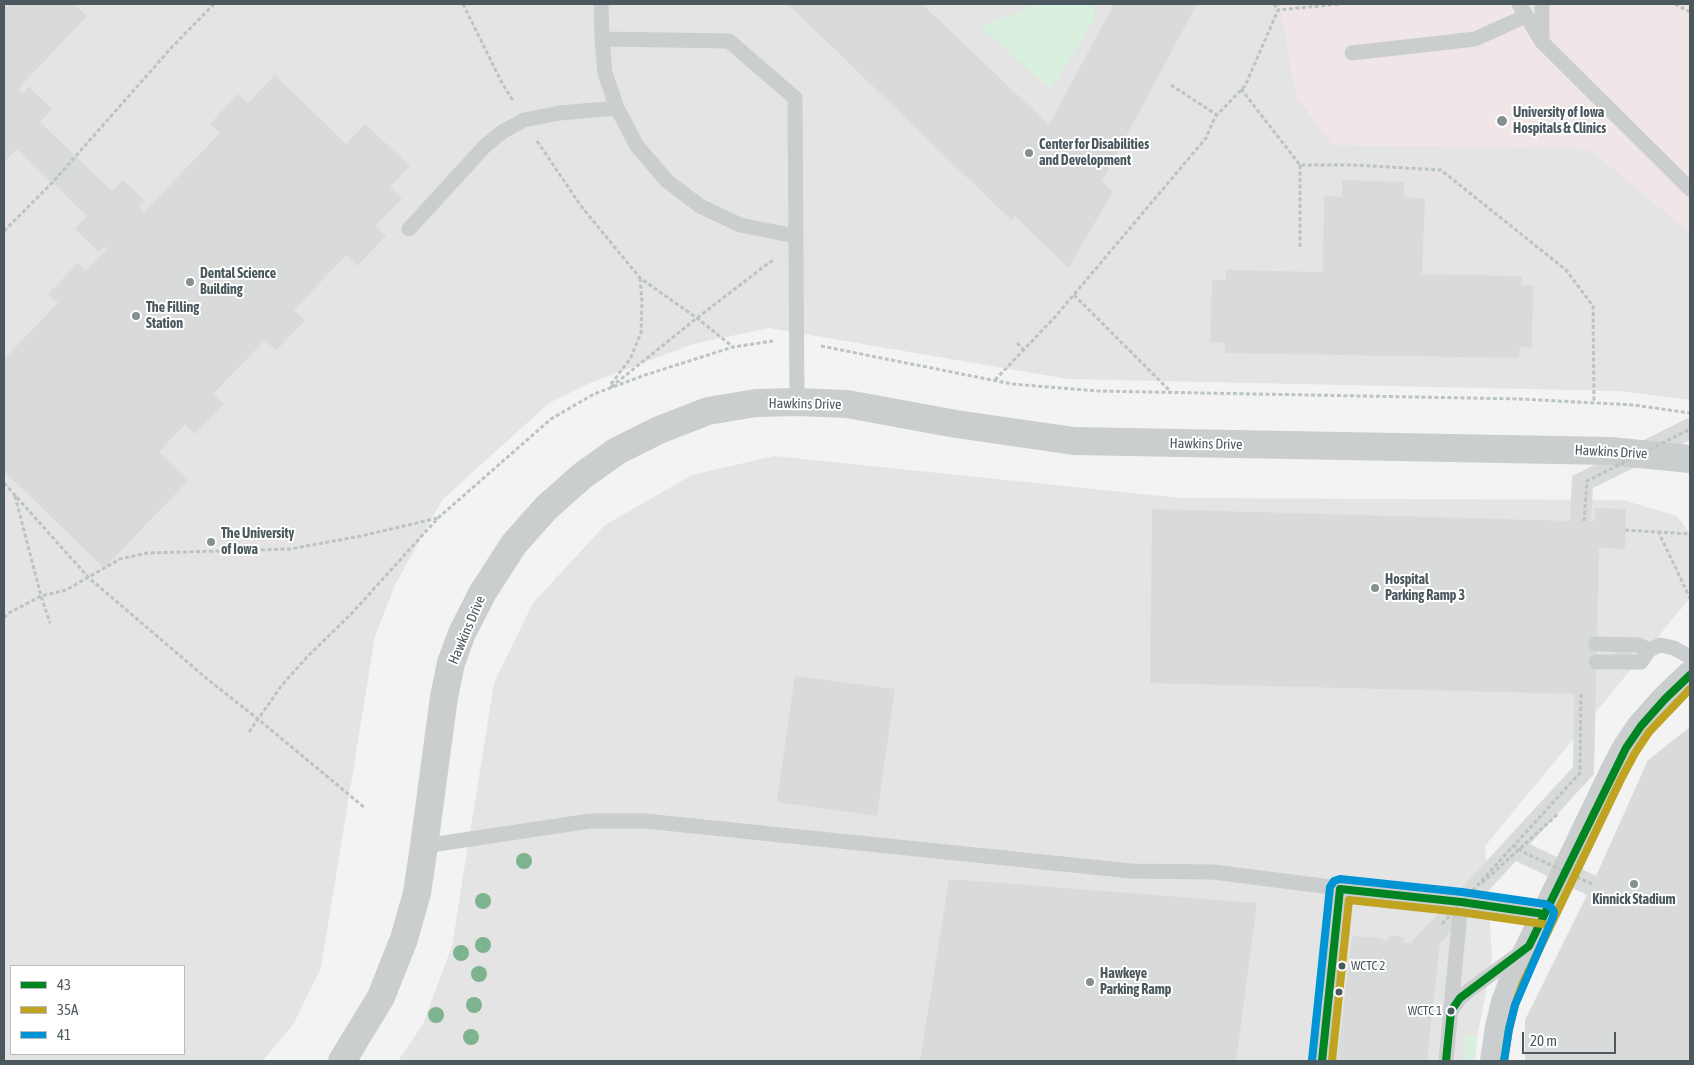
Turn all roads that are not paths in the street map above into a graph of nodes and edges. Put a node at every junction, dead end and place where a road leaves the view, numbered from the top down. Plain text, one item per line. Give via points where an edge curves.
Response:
1 (601, 4) edge
2 (1542, 4) edge
3 (1523, 10) edge
4 (602, 39) junction
5 (1542, 42) junction
6 (1352, 54) dead end
7 (617, 108) junction
8 (1690, 190) edge
9 (409, 229) dead end
10 (795, 236) junction
11 (797, 402) junction
12 (1690, 459) edge
13 (1596, 644) dead end
14 (1649, 650) junction
15 (1690, 657) edge
16 (1596, 662) dead end
17 (1690, 675) edge
18 (424, 846) junction
19 (1340, 889) junction
20 (1461, 902) junction
21 (1544, 914) junction
22 (1529, 946) junction
23 (1451, 1010) junction
24 (342, 1061) edge
25 (1322, 1061) edge
26 (1446, 1061) edge
27 (1494, 1061) edge

1 - 4 lane
2 - 5 lane
3 - 5 lane
3 - 6 lane via 1475,39
4 - 7 lane via 605,73
4 - 10 lane via 729,41 794,98
5 - 8 lane
7 - 9 lane via 524,120 502,132 485,146
7 - 10 lane via 637,146 667,181 700,206 740,225
10 - 11 lane
11 - 12 street, Hawkins Drive via 847,404 1074,441 1610,451
11 - 18 street, Hawkins Drive via 708,411 617,451 546,508 514,544 483,592 451,663
13 - 14 lane via 1639,645
14 - 15 lane via 1660,645
14 - 16 lane via 1641,662
17 - 21 street via 1641,726 1626,748
18 - 19 lane via 590,821 645,820 1131,871 1213,872
18 - 24 street, Hawkins Drive via 404,939 380,997
19 - 20 lane
19 - 25 lane
20 - 21 lane
20 - 23 lane
21 - 22 street
22 - 23 lane via 1460,998
22 - 27 street via 1505,1002
23 - 26 lane

